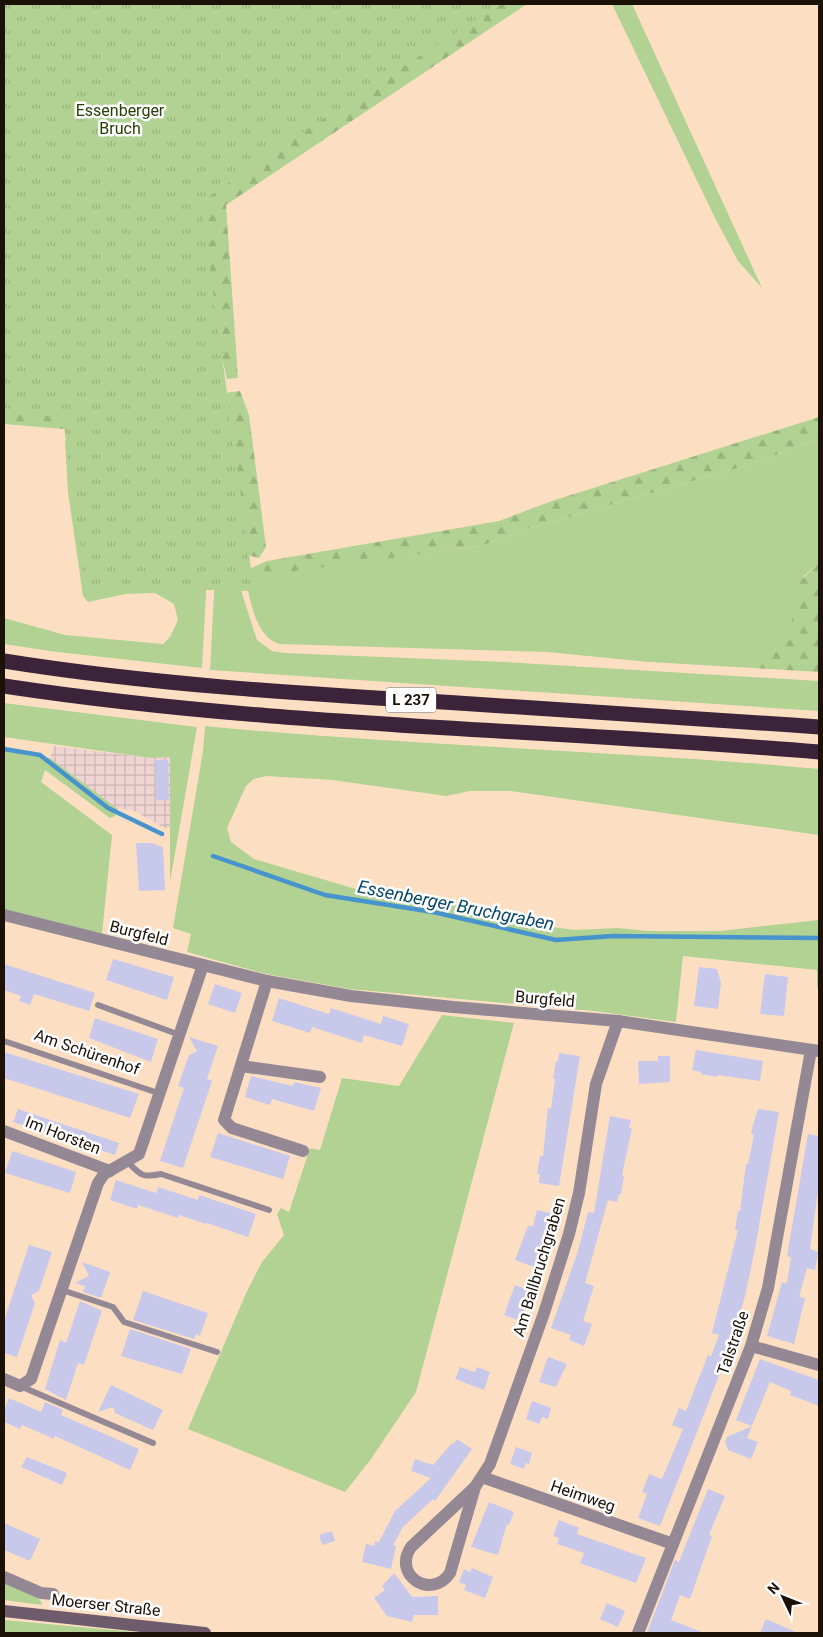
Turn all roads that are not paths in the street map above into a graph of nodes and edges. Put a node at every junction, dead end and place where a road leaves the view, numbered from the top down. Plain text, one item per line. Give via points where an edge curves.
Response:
1 (4, 661) edge
2 (4, 686) edge
3 (819, 727) edge
4 (819, 752) edge
5 (4, 915) edge
6 (203, 965) junction
7 (267, 981) junction
8 (98, 1006) dead end
9 (618, 1021) junction
10 (180, 1035) junction
11 (4, 1041) edge
12 (815, 1051) edge
13 (241, 1066) junction
14 (320, 1077) dead end
15 (160, 1094) junction
16 (4, 1131) edge
17 (303, 1151) dead end
18 (127, 1161) junction
19 (110, 1171) junction
20 (269, 1210) dead end
21 (62, 1290) junction
22 (750, 1346) junction
23 (217, 1352) dead end
24 (819, 1365) edge
25 (4, 1379) edge
26 (20, 1386) junction
27 (153, 1443) dead end
28 (479, 1482) junction
29 (673, 1544) junction
30 (4, 1577) edge
31 (53, 1594) dead end
32 (4, 1611) edge
33 (206, 1633) edge
34 (638, 1633) edge

1 - 3 highway, L 237 via 223,688
2 - 4 highway, L 237 via 138,704 324,721 671,740
5 - 6 street, Burgfeld
6 - 7 street, Burgfeld
6 - 10 street
7 - 9 street, Burgfeld via 360,997
7 - 13 street
8 - 10 lane
9 - 12 street, Burgfeld
9 - 28 street, Am Ballbruchgraben via 596,1084 579,1194 569,1234 490,1464
10 - 15 street
11 - 15 lane, Am Schürenhof
12 - 22 street, Talstraße via 768,1288
13 - 14 street
13 - 17 street via 224,1120 232,1128
15 - 18 street via 139,1154
16 - 19 street, Im Horsten
18 - 19 street
18 - 20 lane via 139,1174 147,1177 161,1174
19 - 21 street via 98,1183
21 - 23 lane via 113,1308 124,1322
21 - 26 street via 31,1379
22 - 24 street
22 - 29 street, Talstraße
25 - 26 street
26 - 27 lane
28 - 28 street, Am Ballbruchgraben via 408,1551 406,1568 418,1583 436,1584 450,1573
28 - 29 street, Heimweg
29 - 34 street, Talstraße
30 - 31 street via 41,1593
32 - 33 street, Moerser Straße

